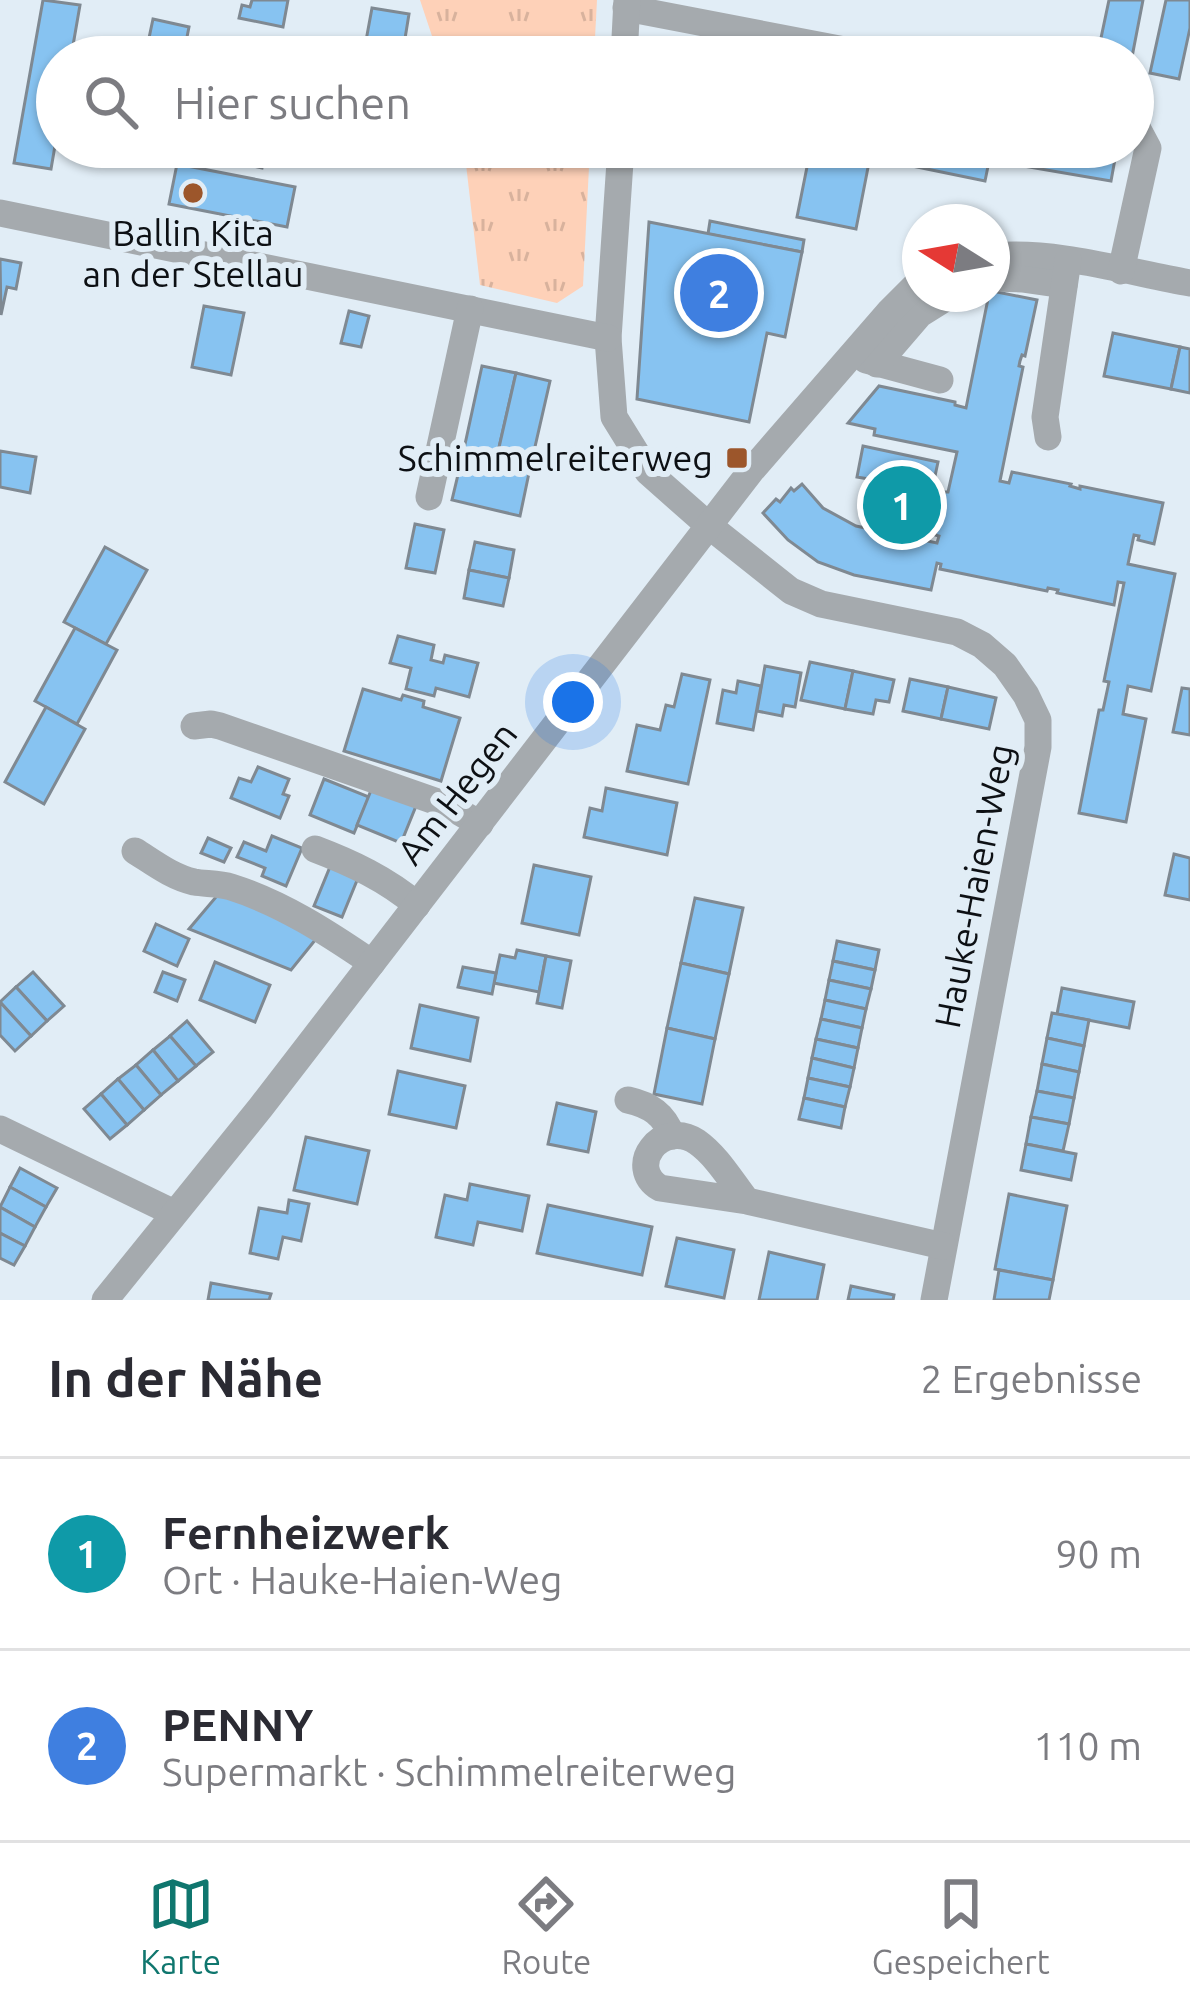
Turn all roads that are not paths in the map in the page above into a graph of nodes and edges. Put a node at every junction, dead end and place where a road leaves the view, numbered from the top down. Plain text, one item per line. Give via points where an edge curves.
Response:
1 (627, 4) edge
2 (769, 4) dead end
3 (764, 33) junction
4 (626, 36) edge
5 (778, 36) edge
6 (620, 168) edge
7 (1144, 168) edge
8 (0, 213) edge
9 (1010, 254) edge
10 (1121, 271) junction
11 (1066, 273) junction
12 (1010, 279) edge
13 (1190, 283) edge
14 (902, 306) edge
15 (470, 309) junction
16 (923, 312) edge
17 (608, 338) junction
18 (864, 360) junction
19 (940, 380) dead end
20 (1048, 437) dead end
21 (429, 497) dead end
22 (708, 525) junction
23 (194, 726) dead end
24 (480, 824) junction
25 (315, 849) dead end
26 (135, 851) dead end
27 (417, 905) junction
28 (372, 963) junction
29 (628, 1100) dead end
30 (0, 1129) edge
31 (672, 1136) junction
32 (747, 1202) junction
33 (174, 1213) junction
34 (943, 1246) junction
35 (105, 1300) edge
36 (934, 1300) edge

1 - 3 street
1 - 4 street
2 - 3 street
3 - 5 street
6 - 17 street
7 - 10 street
8 - 15 street
9 - 11 street
10 - 11 street
10 - 13 street
11 - 12 street
11 - 20 street
14 - 18 street, Am Hegen
15 - 17 street
15 - 21 street
16 - 18 street
17 - 22 street via 614,417 648,472
18 - 19 street
18 - 22 street, Am Hegen
22 - 24 street, Am Hegen
22 - 34 street, Hauke-Haien-Weg via 808,599 970,638 1005,665 1034,710 1038,747
23 - 24 street via 220,726
24 - 27 street, Am Hegen
25 - 27 street
26 - 28 street via 170,873 270,903
27 - 28 street, Am Hegen
28 - 33 street, Am Hegen
29 - 31 street via 658,1112
30 - 33 street
31 - 32 street via 708,1152
31 - 32 street via 651,1150 652,1182
32 - 34 street
33 - 35 street, Am Hegen
34 - 36 street, Hauke-Haien-Weg

